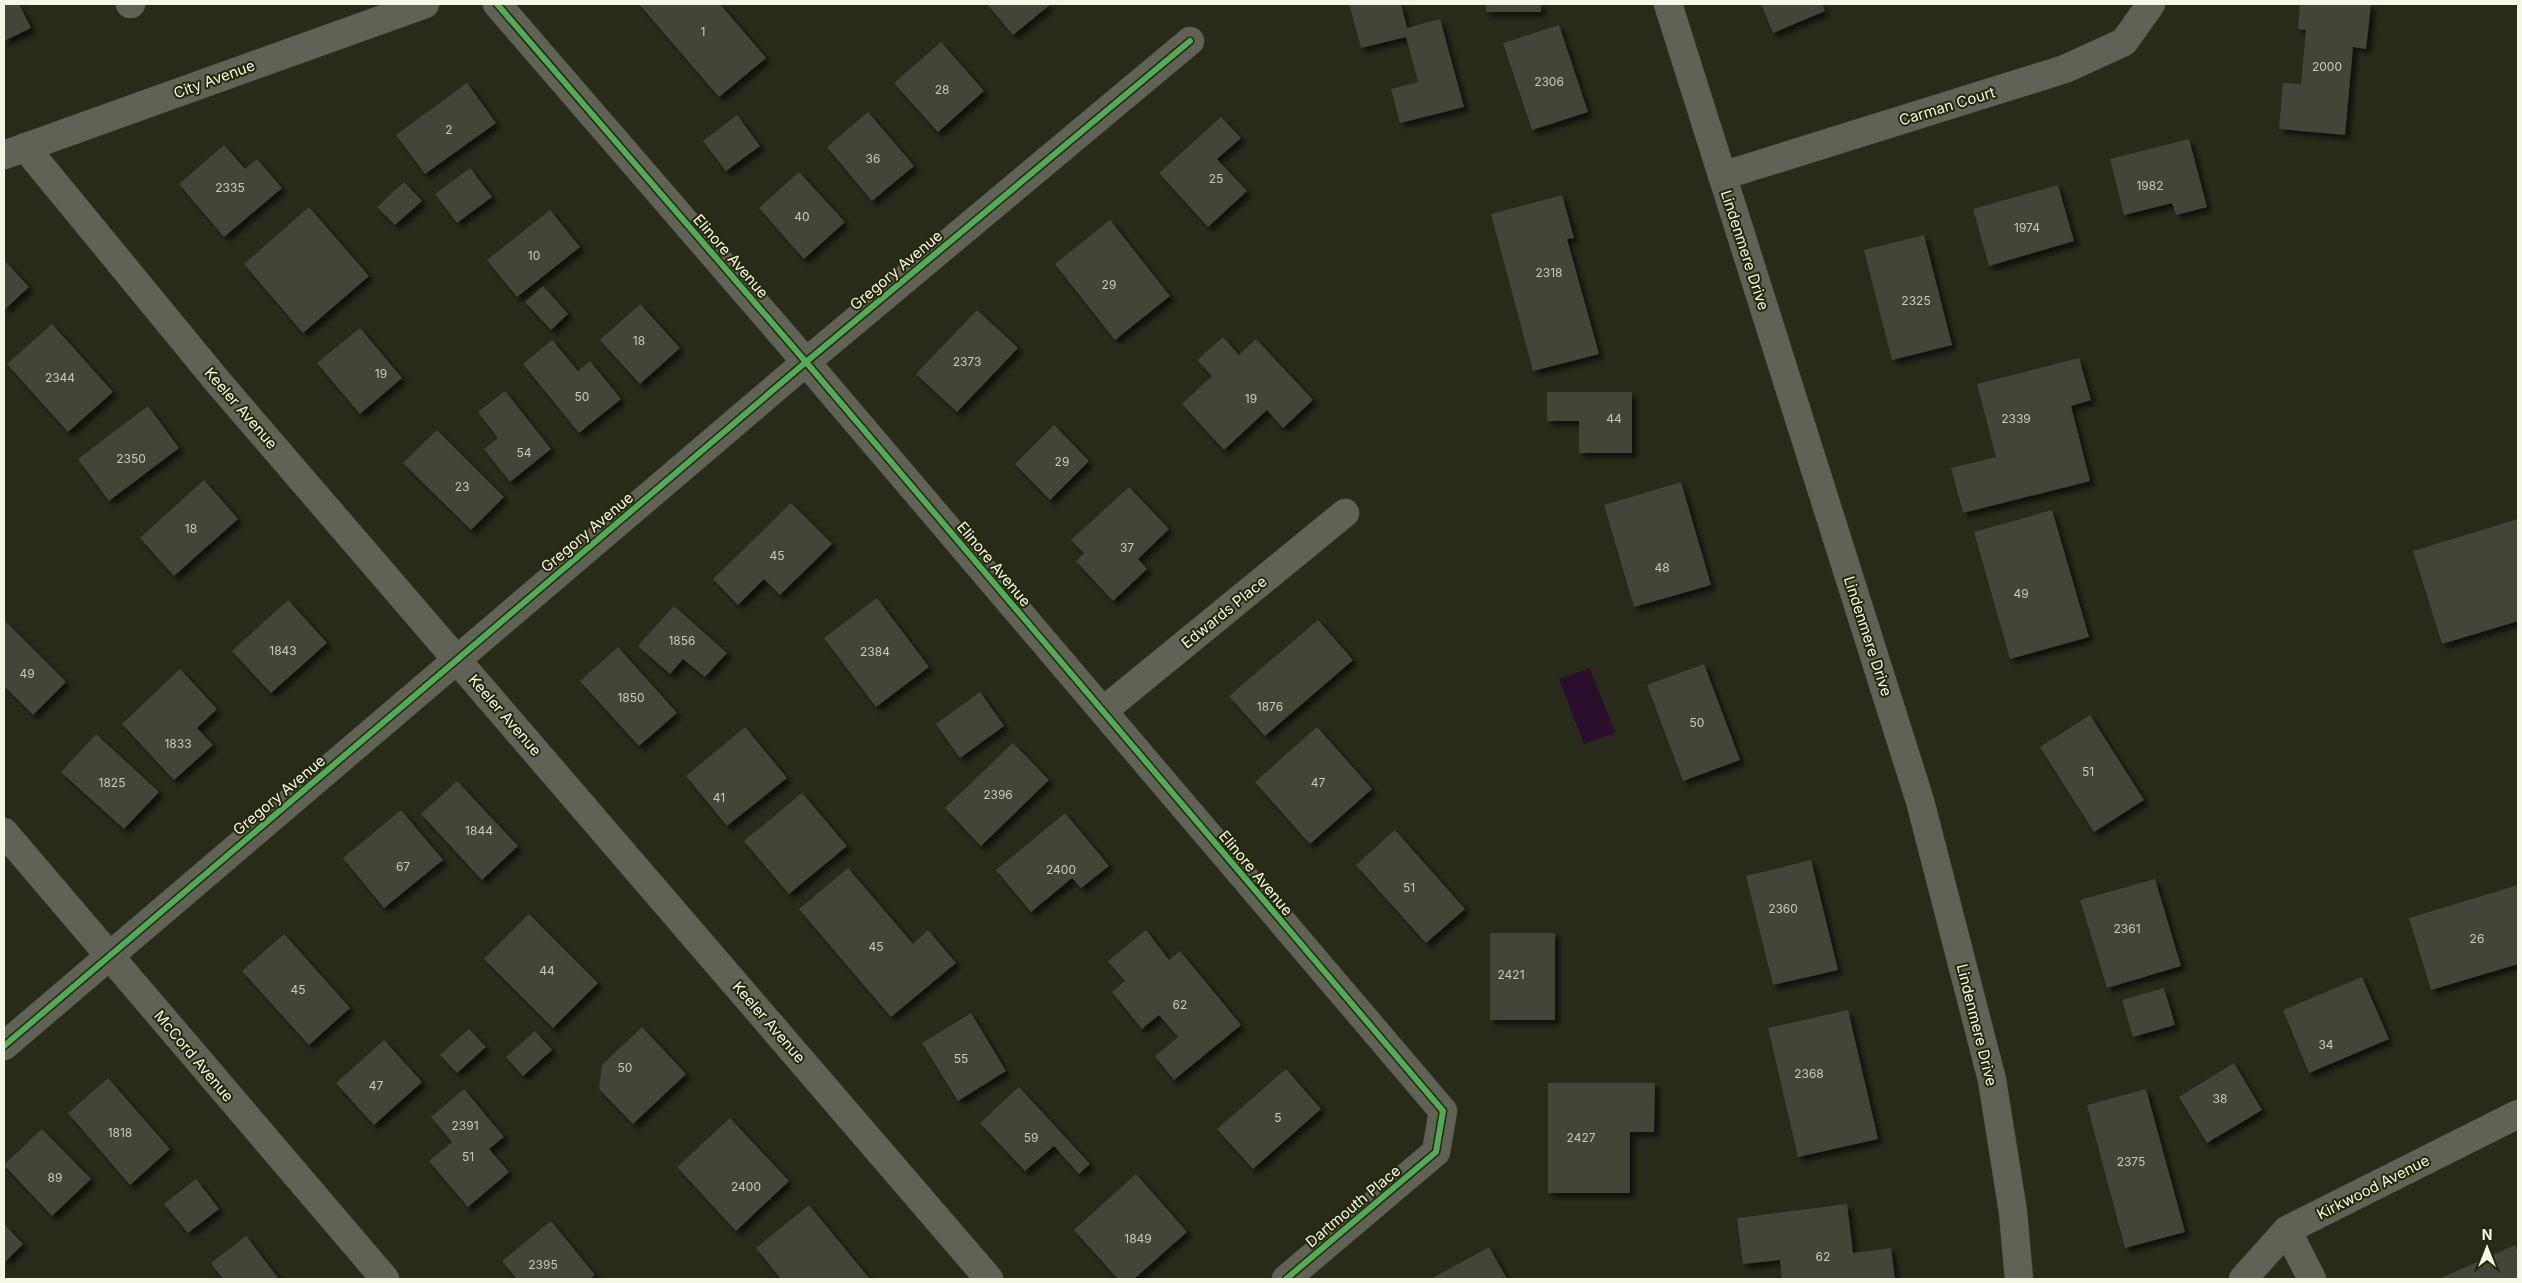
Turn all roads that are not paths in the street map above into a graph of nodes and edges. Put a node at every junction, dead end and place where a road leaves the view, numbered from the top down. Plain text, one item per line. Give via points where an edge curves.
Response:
1 (424, 4) edge
2 (497, 4) edge
3 (1668, 4) edge
4 (2151, 4) edge
5 (1190, 40) dead end
6 (14, 151) edge
7 (1722, 176) junction
8 (806, 362) junction
9 (1345, 512) dead end
10 (457, 659) junction
11 (1103, 711) junction
12 (4, 832) edge
13 (109, 956) junction
14 (4, 1046) edge
15 (2518, 1114) edge
16 (1436, 1152) joint
17 (2287, 1230) junction
18 (385, 1279) edge
19 (989, 1279) edge
20 (1286, 1279) edge
21 (2019, 1279) edge
22 (2243, 1279) edge
23 (2312, 1279) edge

1 - 6 street, City Avenue
2 - 8 street, Elinore Avenue
3 - 7 street, Lindenmere Drive
4 - 7 street, Carman Court via 2124,42 2065,69
5 - 8 street, Gregory Avenue
6 - 10 street, Keeler Avenue
7 - 21 street, Lindenmere Drive via 1920,801 1992,1080 2013,1212
8 - 10 street, Gregory Avenue
8 - 11 street, Elinore Avenue
9 - 11 street, Edwards Place
10 - 13 street, Gregory Avenue
10 - 19 street, Keeler Avenue
11 - 16 street, Elinore Avenue via 1443,1111
12 - 13 street, McCord Avenue
13 - 14 street, Gregory Avenue
13 - 18 street, McCord Avenue
15 - 17 street, Kirkwood Avenue
16 - 20 street, Dartmouth Place
17 - 22 street, Kirkwood Avenue
17 - 23 street

